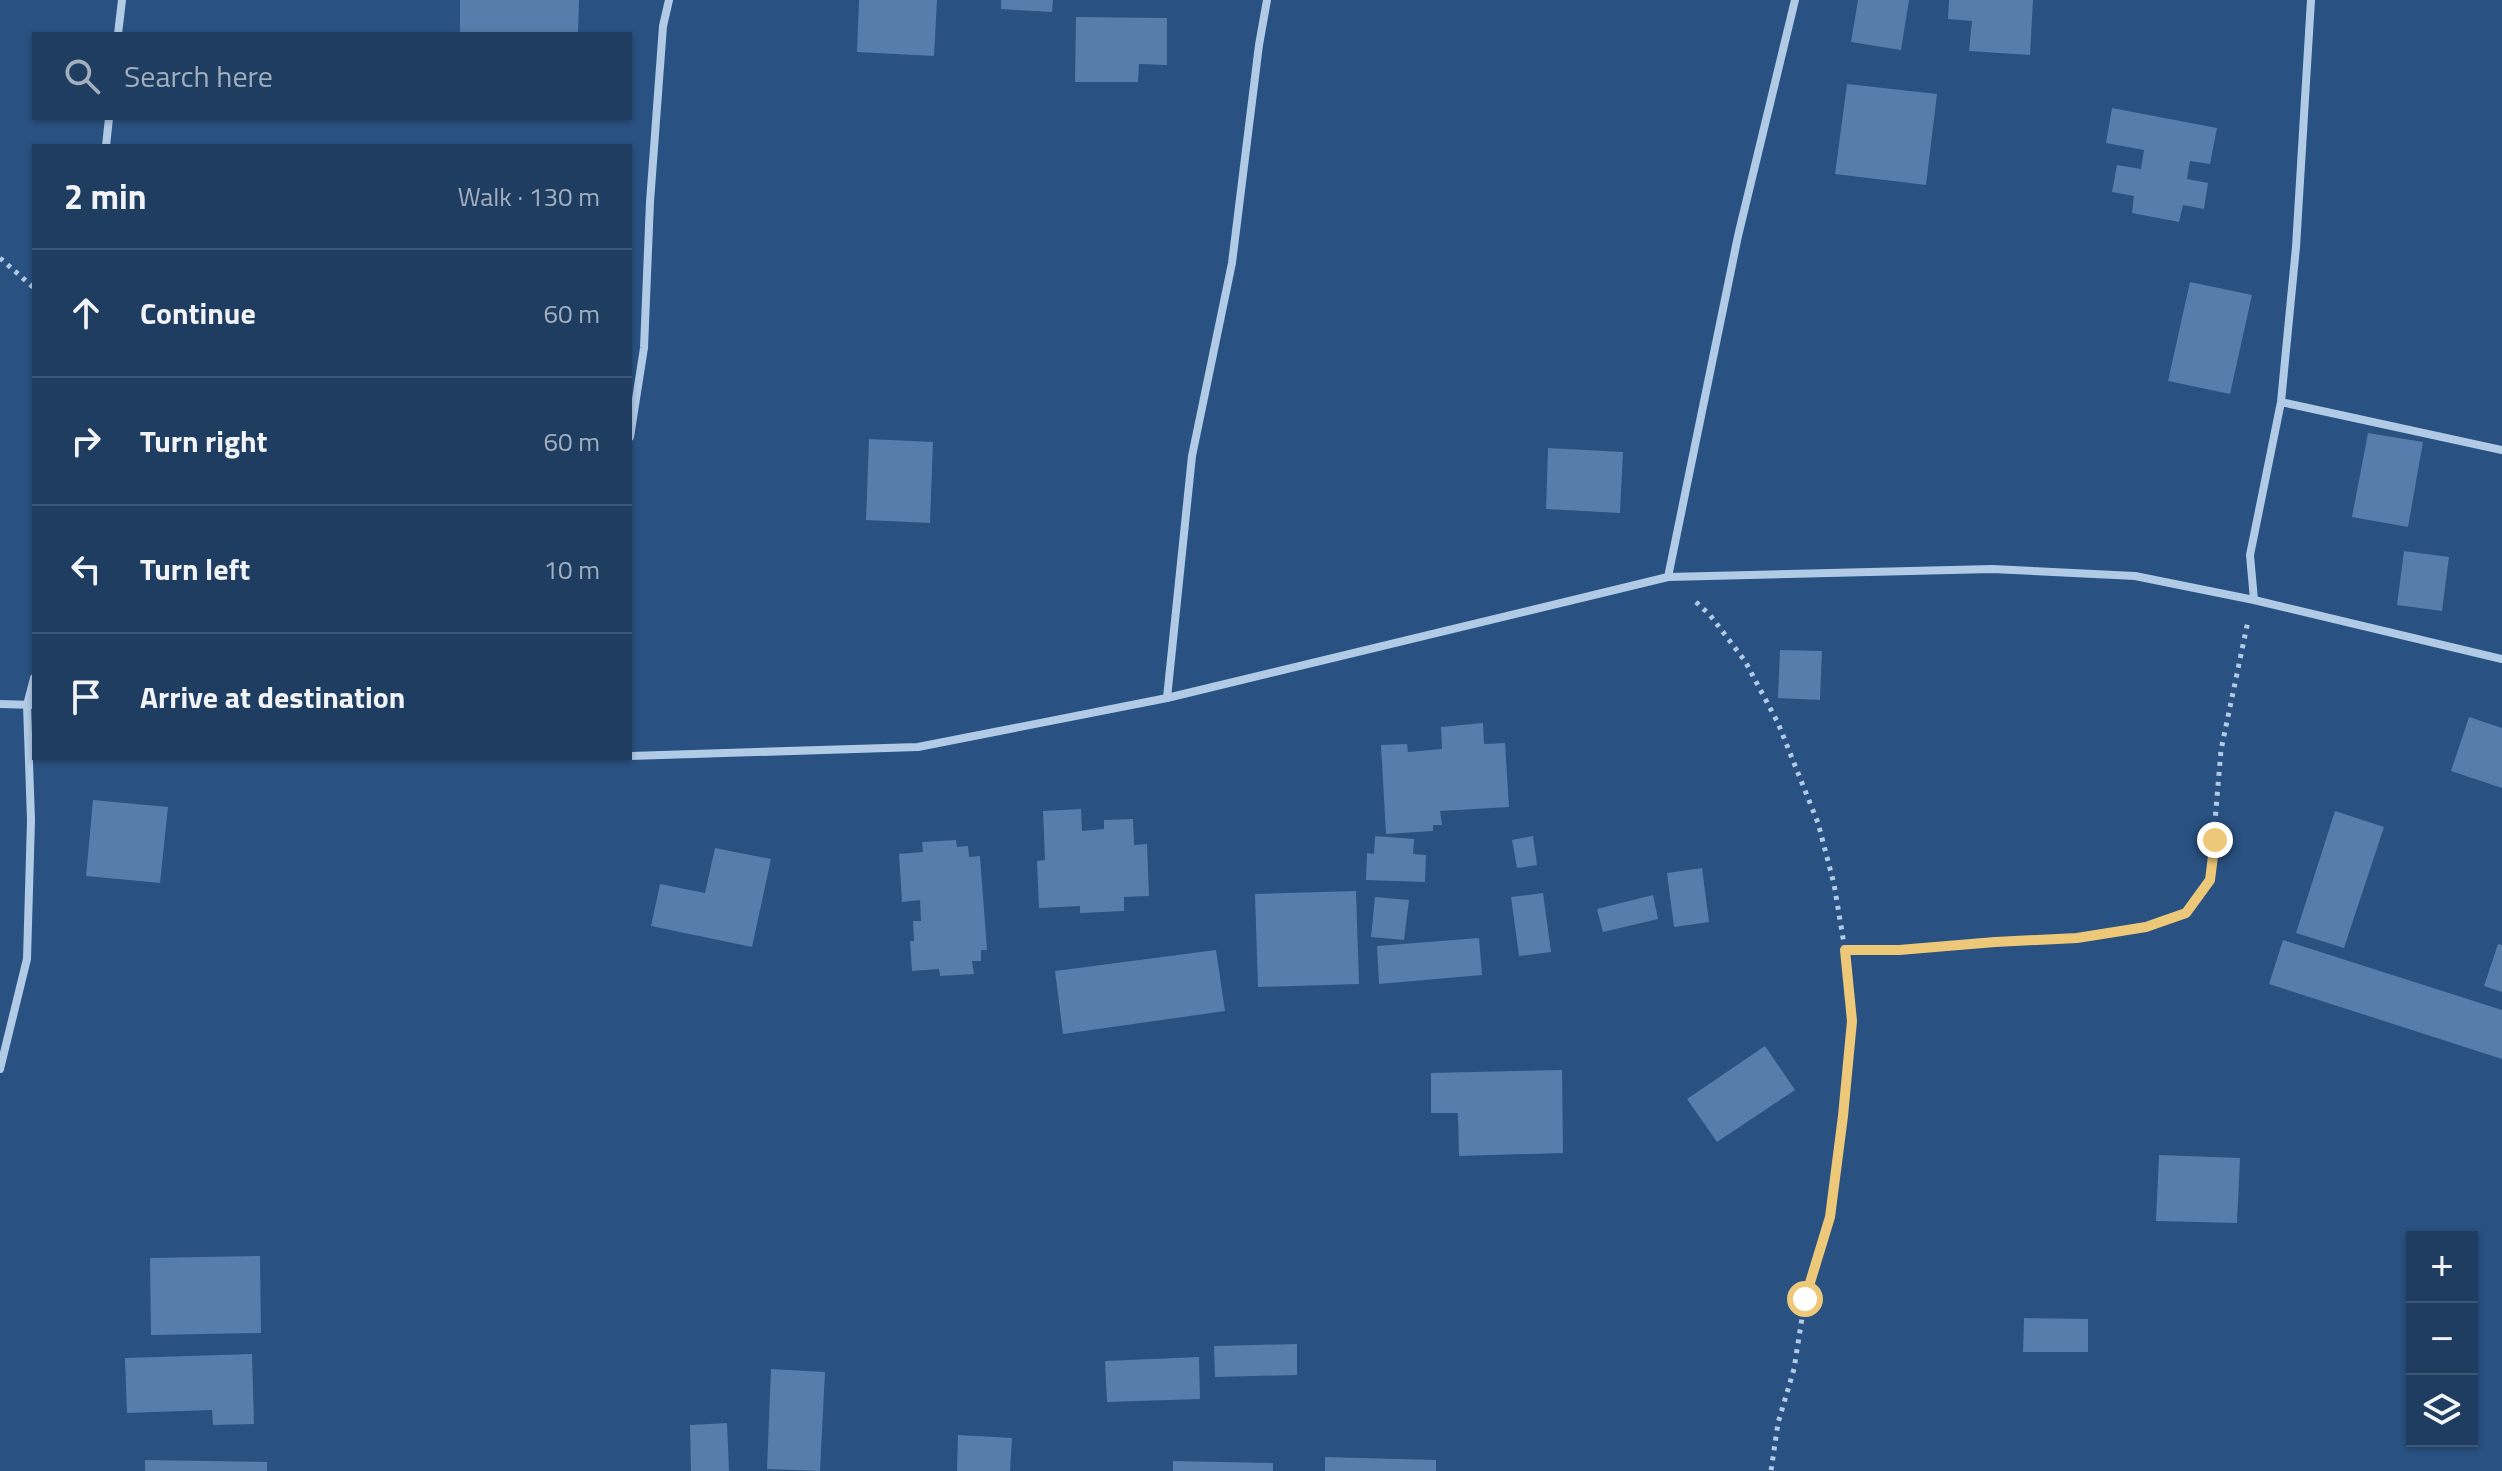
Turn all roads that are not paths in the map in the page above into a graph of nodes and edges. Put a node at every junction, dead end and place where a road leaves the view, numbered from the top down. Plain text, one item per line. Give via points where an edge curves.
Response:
1 (122, 0) edge
2 (669, 0) edge
3 (1267, 0) edge
4 (1795, 0) edge
5 (2311, 0) edge
6 (118, 32) edge
7 (109, 120) edge
8 (106, 144) edge
9 (2281, 402) junction
10 (632, 424) edge
11 (2502, 450) edge
12 (1668, 577) junction
13 (2254, 600) junction
14 (2502, 659) edge
15 (1167, 698) junction
16 (0, 704) edge
17 (30, 705) edge
18 (632, 756) edge
19 (0, 1069) edge

1 - 6 street
2 - 10 street via 652,172 644,348
3 - 15 street via 1232,263 1192,456
4 - 12 street via 1738,236
5 - 9 street
7 - 8 street
9 - 11 street
9 - 13 street via 2250,555
12 - 13 street via 1992,569 2135,576
12 - 15 street
13 - 14 street
15 - 18 street via 918,747
16 - 17 street
17 - 19 street via 27,959

